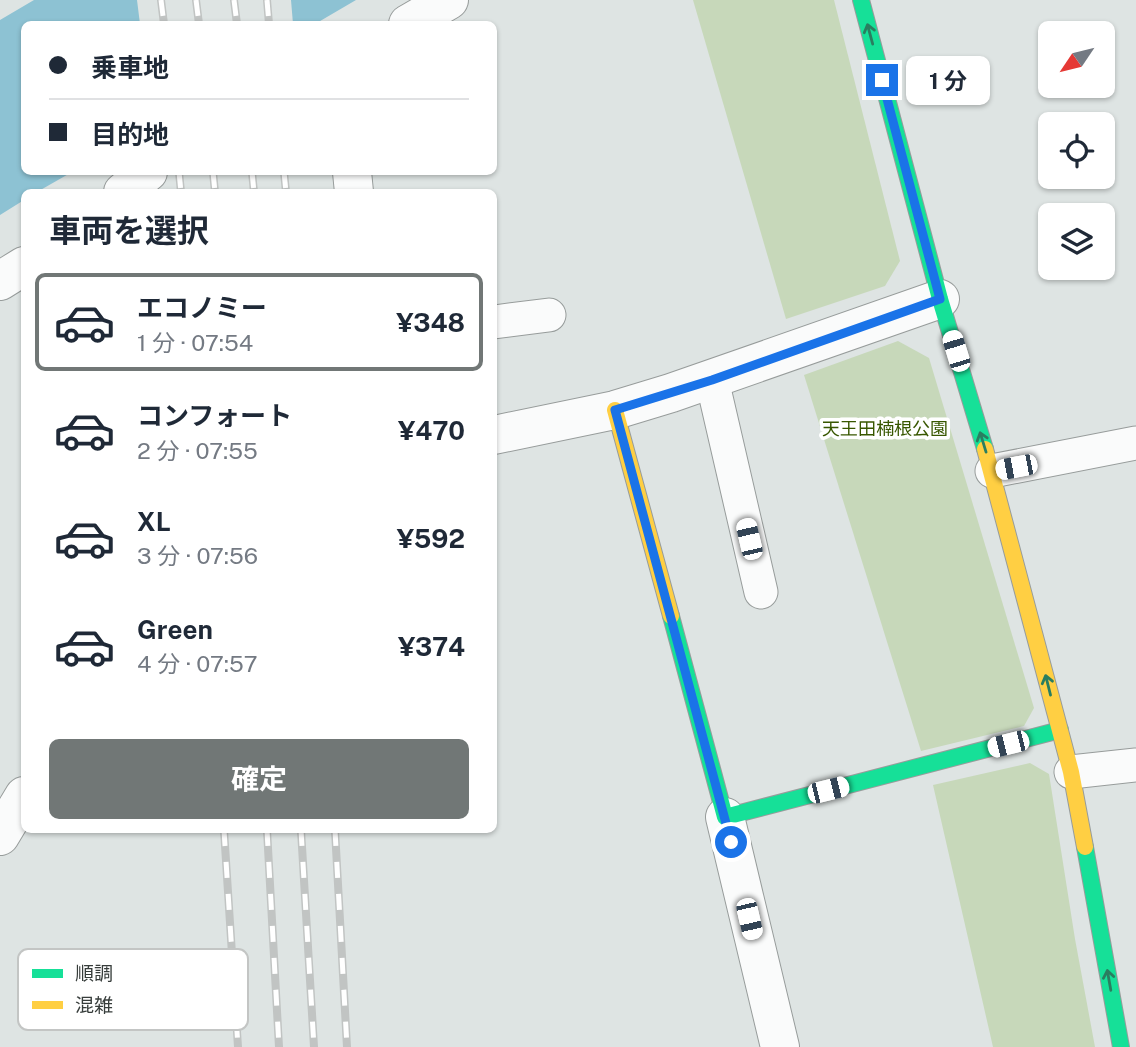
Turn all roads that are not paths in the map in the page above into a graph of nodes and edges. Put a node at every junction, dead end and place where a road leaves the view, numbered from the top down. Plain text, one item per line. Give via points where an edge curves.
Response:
1 (449, 0) edge
2 (861, 0) edge
3 (413, 21) edge
4 (144, 175) edge
5 (127, 189) edge
6 (21, 268) edge
7 (0, 281) edge
8 (940, 299) junction
9 (549, 315) dead end
10 (497, 323) edge
11 (712, 380) junction
12 (615, 410) junction
13 (497, 434) edge
14 (1136, 443) edge
15 (992, 471) junction
16 (761, 592) dead end
17 (1060, 730) junction
18 (1136, 765) edge
19 (1071, 772) junction
20 (21, 801) edge
21 (725, 817) junction
22 (0, 836) edge
23 (780, 1047) edge
24 (1121, 1047) edge

1 - 3 street
8 -> 2 street
4 - 5 street
6 - 7 street
8 - 11 street
15 -> 8 street
9 - 10 lane
11 - 12 street
11 - 16 lane
12 - 13 street
12 - 21 street
14 - 15 lane
17 -> 15 street
17 - 19 street
17 - 21 street
18 - 19 lane
24 -> 19 street
20 - 22 street
21 - 23 street

